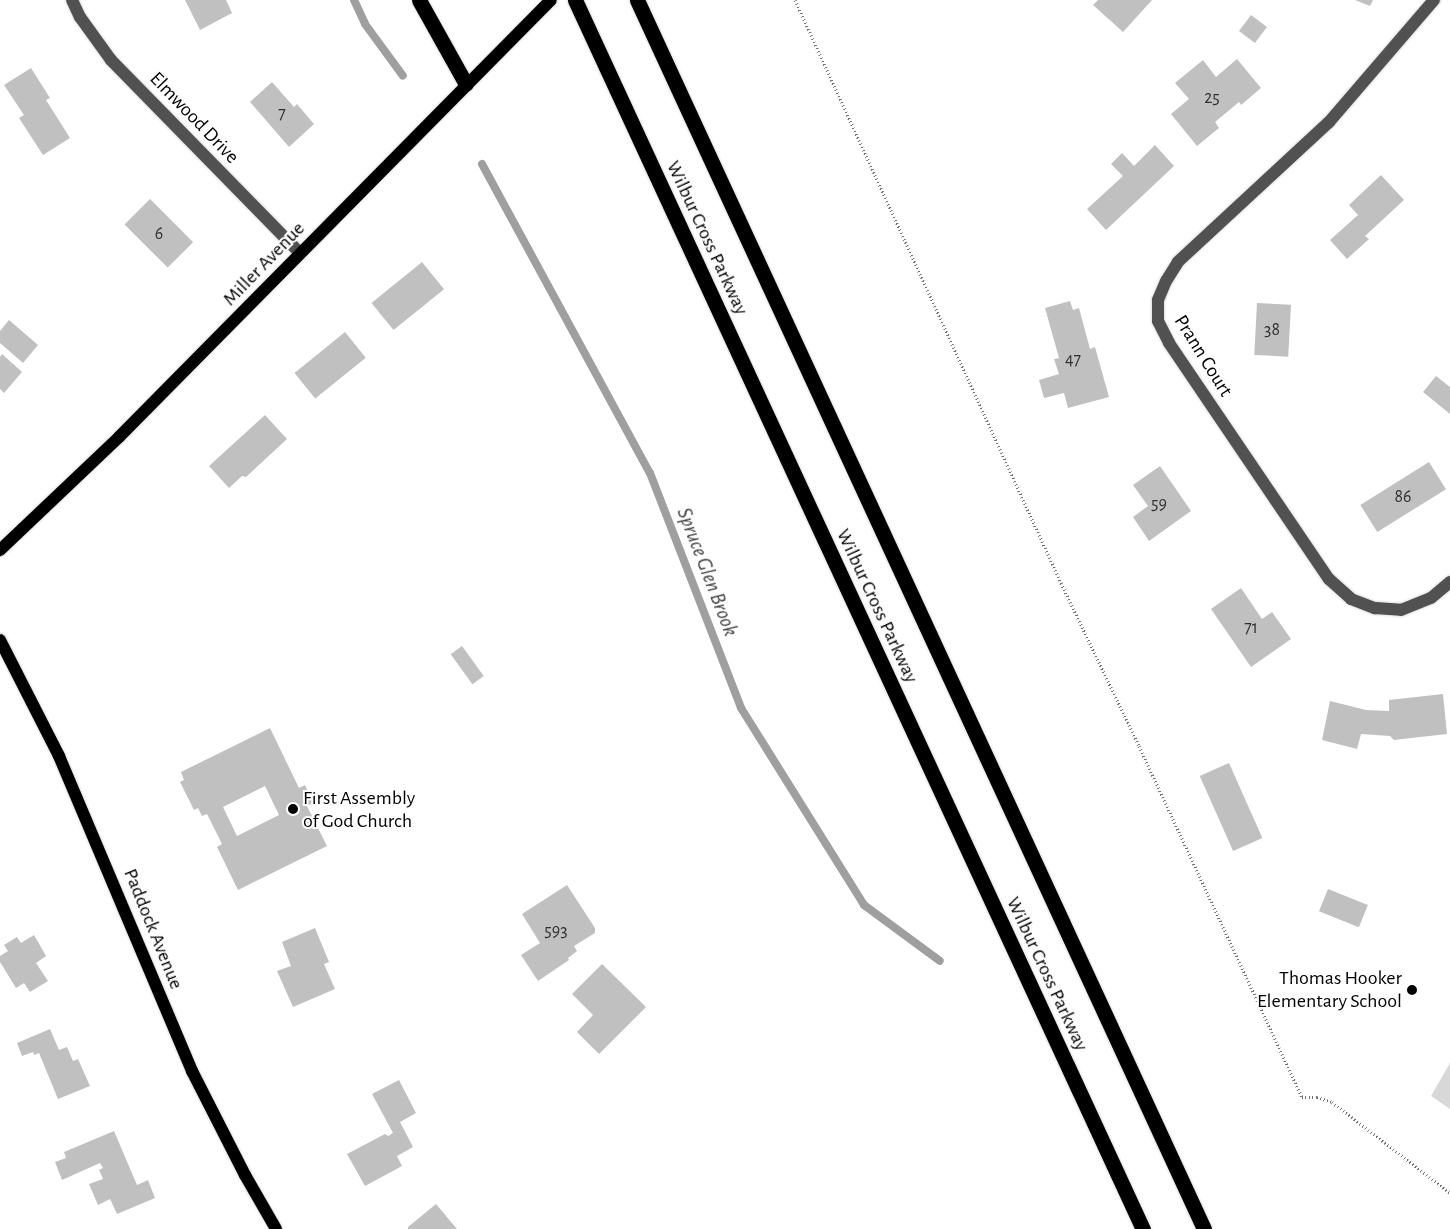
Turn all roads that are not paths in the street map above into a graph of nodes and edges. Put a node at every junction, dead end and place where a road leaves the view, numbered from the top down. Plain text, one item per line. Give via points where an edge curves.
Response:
1 (72, 0) edge
2 (419, 0) edge
3 (551, 0) edge
4 (637, 0) edge
5 (1434, 0) edge
6 (576, 1) edge
7 (466, 84) junction
8 (300, 253) junction
9 (0, 550) edge
10 (1450, 582) edge
11 (0, 640) edge
12 (276, 1229) edge
13 (1143, 1229) edge
14 (1204, 1229) edge

1 - 8 street, Elmwood Drive via 80,17 112,60
2 - 7 highway
3 - 7 main road, Miller Avenue
4 - 14 highway, Wilbur Cross Parkway
5 - 10 street, Prann Court via 1330,122 1178,262 1158,300 1158,321 1169,343 1329,579 1351,599 1375,608 1401,610 1431,598
6 - 13 highway, Wilbur Cross Parkway
7 - 8 main road, Miller Avenue
8 - 9 main road, Miller Avenue via 97,458
11 - 12 main road, Paddock Avenue via 63,765 192,1071

